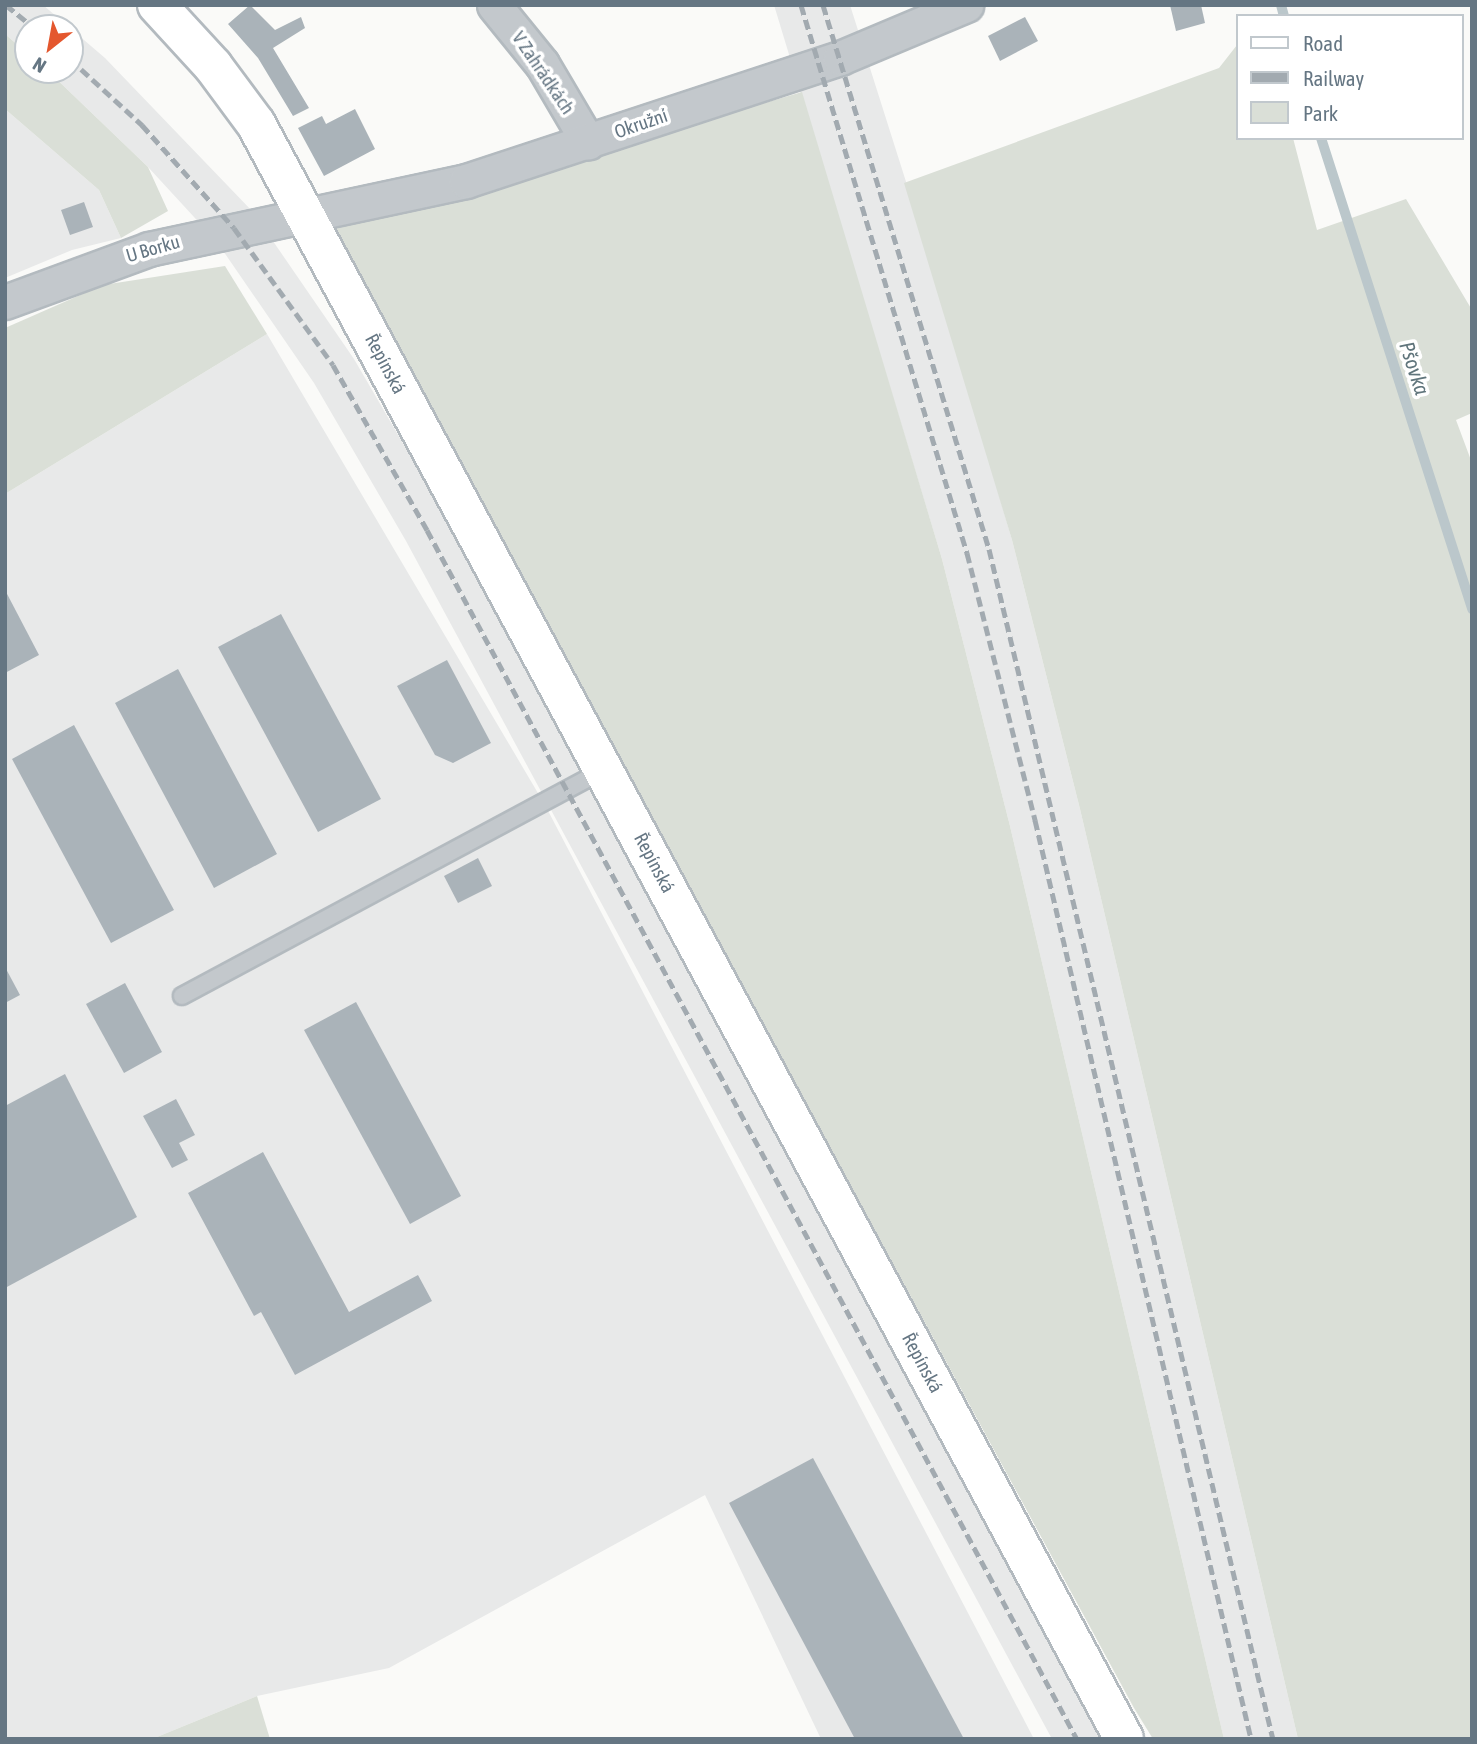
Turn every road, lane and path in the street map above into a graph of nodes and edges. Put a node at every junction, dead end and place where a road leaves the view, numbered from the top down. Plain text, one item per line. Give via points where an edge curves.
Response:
1 (157, 5) edge
2 (494, 5) edge
3 (966, 5) edge
4 (588, 142) junction
5 (307, 218) junction
6 (5, 302) edge
7 (604, 770) junction
8 (183, 996) dead end
9 (1124, 1739) edge

1 - 5 street, Řepínská via 213,66 256,124
2 - 4 street, V Zahrádkách via 542,64
3 - 4 street, Okružní via 840,58
4 - 5 street, Okružní via 466,181
5 - 6 street, U Borku via 234,228 149,249
5 - 7 street, Řepínská
7 - 8 lane
7 - 9 street, Řepínská

